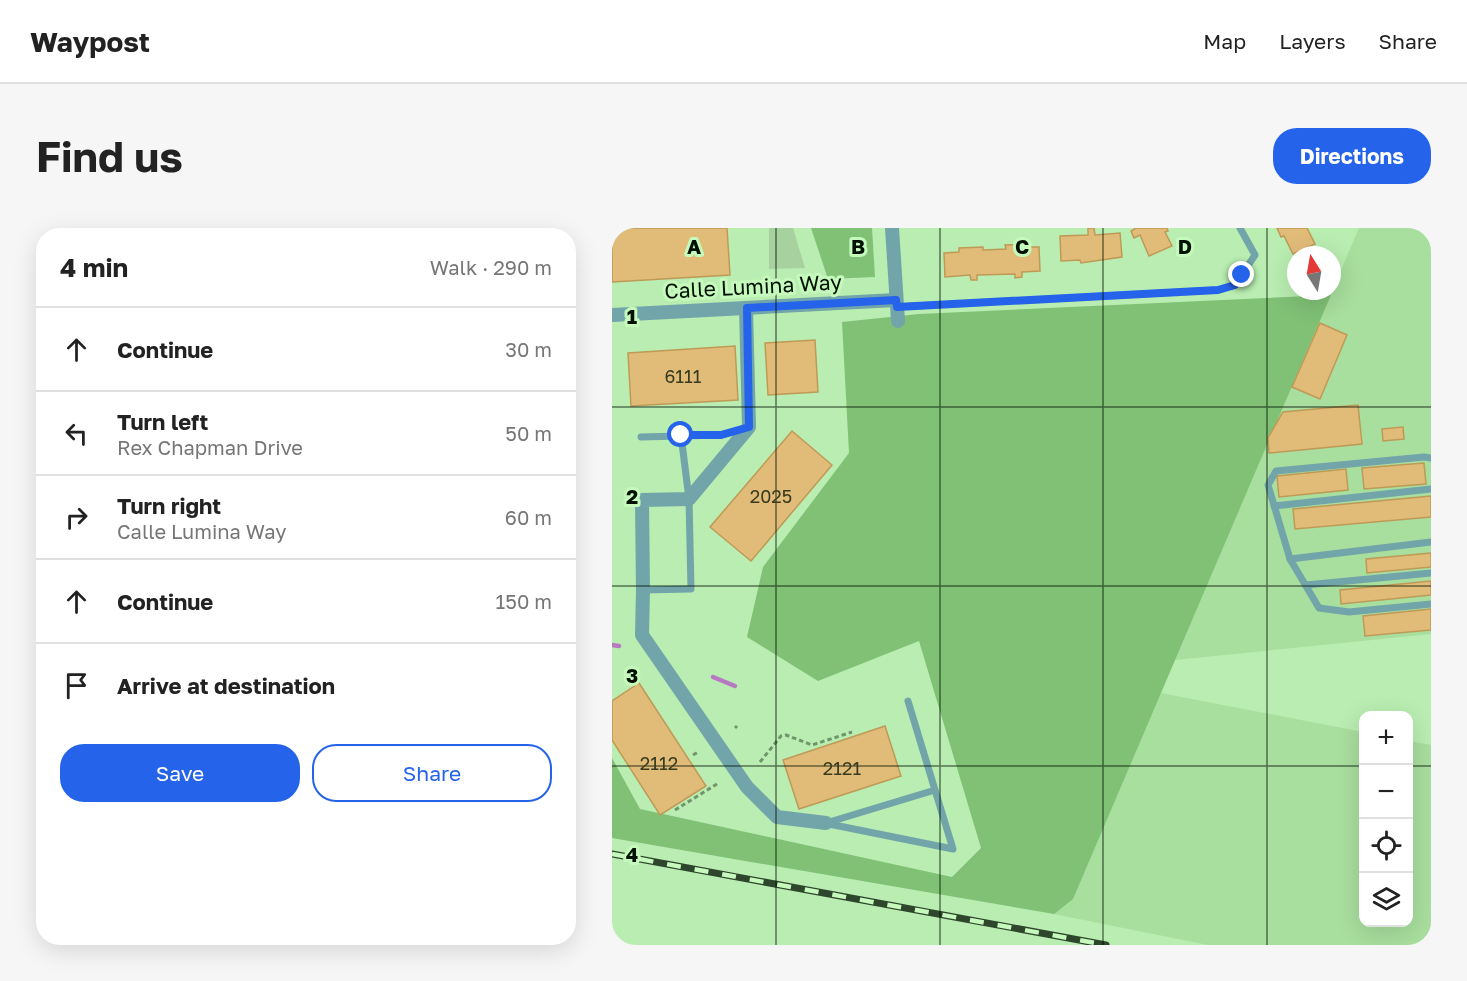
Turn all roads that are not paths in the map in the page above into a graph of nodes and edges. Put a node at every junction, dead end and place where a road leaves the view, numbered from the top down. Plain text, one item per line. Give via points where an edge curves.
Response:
1 (892, 228) edge
2 (1240, 228) edge
3 (747, 308) junction
4 (897, 309) junction
5 (612, 315) edge
6 (749, 427) junction
7 (681, 435) junction
8 (640, 437) dead end
9 (1431, 458) edge
10 (1431, 489) edge
11 (689, 499) junction
12 (1274, 506) junction
13 (1431, 542) edge
14 (1290, 559) junction
15 (1431, 573) edge
16 (1306, 585) junction
17 (643, 590) junction
18 (1431, 604) edge
19 (909, 701) dead end
20 (935, 790) junction
21 (826, 823) junction

1 - 4 street
2 - 4 lane via 1255,255 1235,285 1218,290
3 - 4 street, Calle Lumina Way
3 - 5 street, Calle Lumina Way
3 - 6 street
6 - 7 lane via 721,435
6 - 11 street
7 - 8 lane
7 - 11 lane
9 - 12 lane via 1276,471 1268,485
10 - 12 lane
11 - 17 street via 642,500
11 - 17 lane via 690,589
12 - 14 lane
13 - 14 lane
14 - 16 lane
15 - 16 lane
16 - 18 lane via 1319,608 1349,612
17 - 21 street via 642,635 747,787 777,817
19 - 20 lane
20 - 21 lane
20 - 21 lane via 953,849

